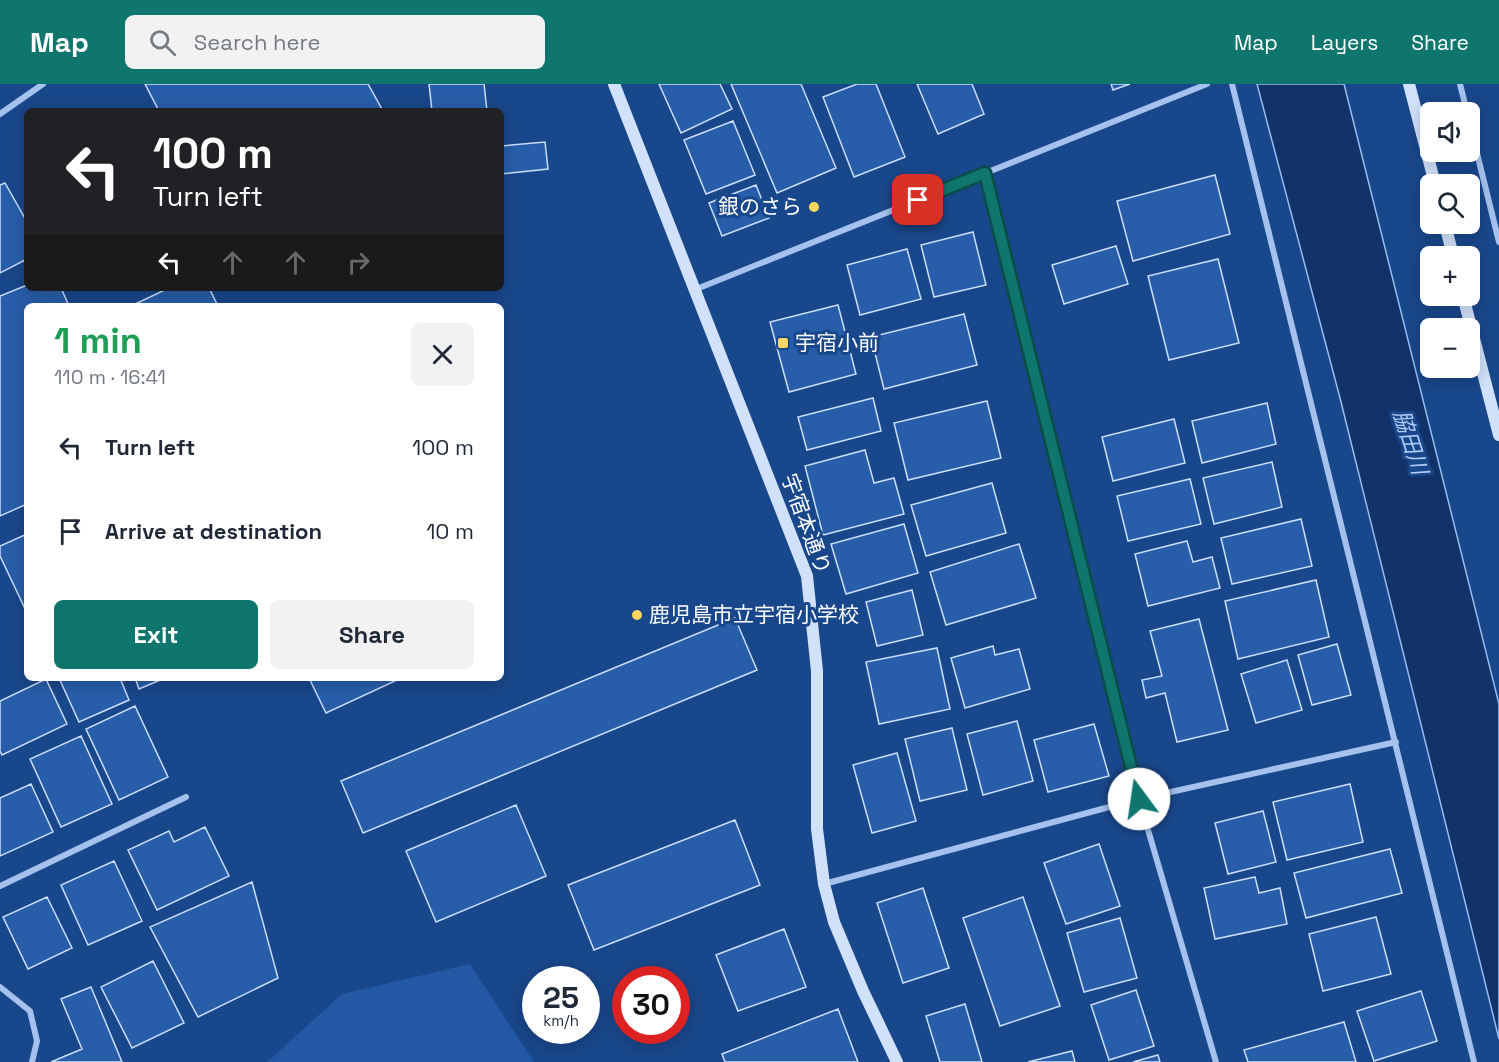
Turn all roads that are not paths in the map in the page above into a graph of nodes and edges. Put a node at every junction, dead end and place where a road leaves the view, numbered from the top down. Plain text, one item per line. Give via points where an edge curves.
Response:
1 (43, 84) edge
2 (614, 84) edge
3 (1208, 84) edge
4 (1232, 84) edge
5 (1409, 84) edge
6 (1460, 84) edge
7 (1464, 102) edge
8 (0, 114) edge
9 (1479, 162) edge
10 (985, 173) junction
11 (1432, 174) edge
12 (1499, 242) edge
13 (694, 290) junction
14 (1466, 306) edge
15 (1499, 435) edge
16 (1396, 742) junction
17 (186, 797) dead end
18 (1139, 799) junction
19 (824, 884) junction
20 (0, 886) edge
21 (0, 987) edge
22 (32, 1062) edge
23 (897, 1062) edge
24 (1216, 1062) edge
25 (1474, 1062) edge

1 - 8 street
2 - 13 street, 宇宿本通り
3 - 10 street
4 - 16 street
5 - 11 street
6 - 7 street
9 - 12 street
10 - 13 street
10 - 18 street
13 - 19 street, 宇宿本通り via 807,576 818,671 817,829
14 - 15 street
16 - 18 street
16 - 25 street
17 - 20 street
18 - 19 street
18 - 24 street
19 - 23 street, 宇宿本通り via 834,922
21 - 22 street via 30,1011 37,1041

